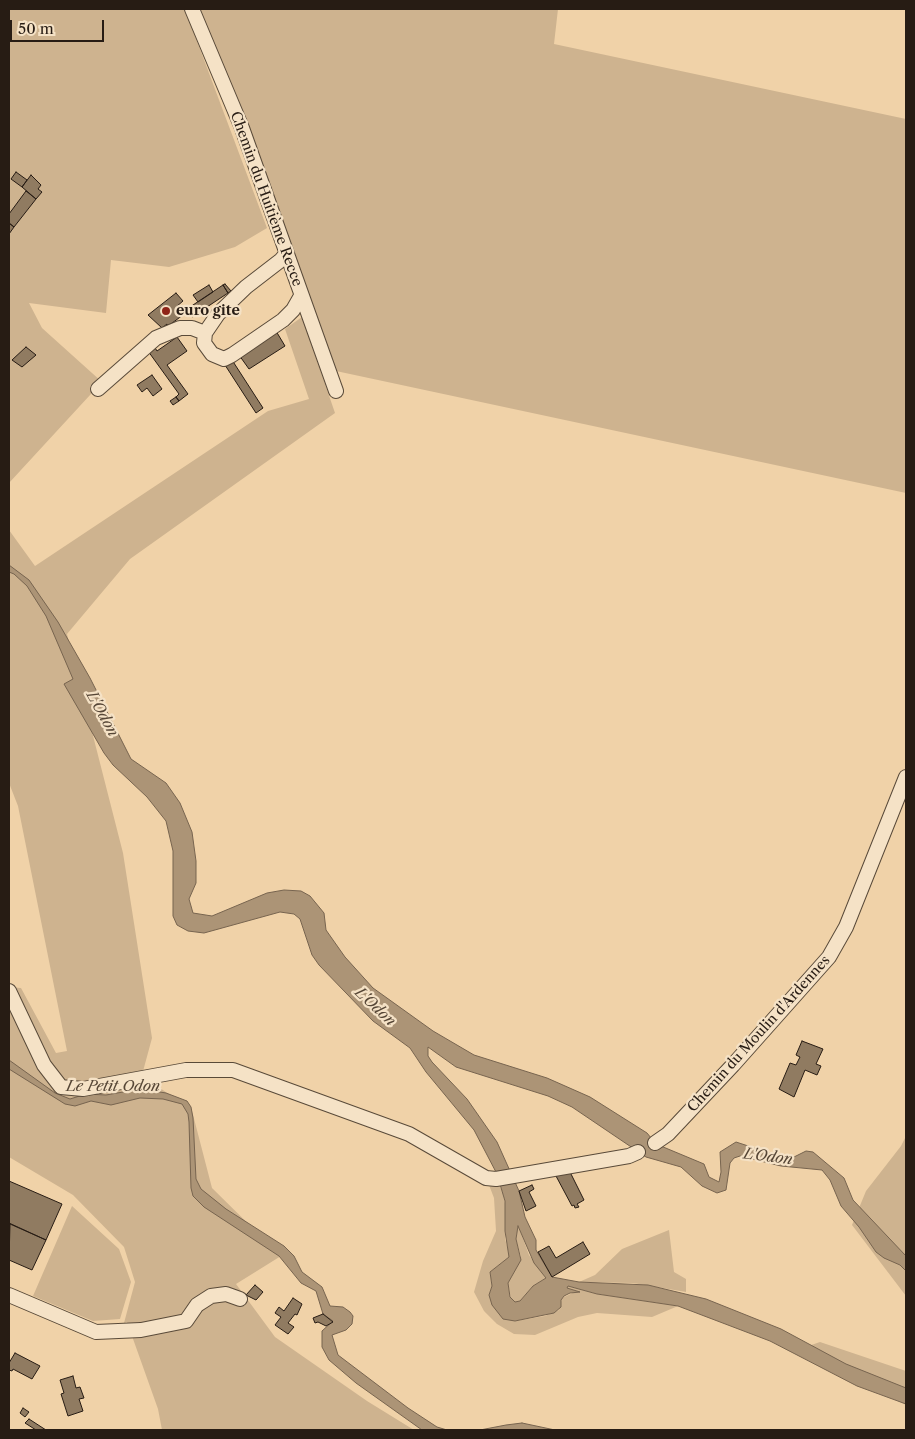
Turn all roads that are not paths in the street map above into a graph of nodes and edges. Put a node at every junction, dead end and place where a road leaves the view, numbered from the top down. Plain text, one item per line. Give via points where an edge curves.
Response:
1 (192, 9) edge
2 (286, 254) junction
3 (301, 296) junction
4 (205, 333) junction
5 (98, 389) dead end
6 (336, 391) dead end
7 (906, 777) edge
8 (9, 992) edge
9 (656, 1143) dead end
10 (638, 1152) dead end
11 (9, 1295) edge
12 (240, 1299) dead end

1 - 2 street, Chemin du Huitième Recce via 242,128
2 - 3 street, Chemin du Huitième Recce
2 - 4 street via 218,314
3 - 4 street via 283,320 224,359 212,354 204,343
3 - 6 street, Chemin du Huitième Recce
4 - 5 street via 180,328 156,338
7 - 9 street, Chemin du Moulin d'Ardennes via 846,927 829,957 737,1060
8 - 10 street via 44,1065 62,1087 83,1090 186,1070 233,1070 409,1134 486,1178 496,1179
11 - 12 street via 96,1332 141,1330 186,1321 197,1305 211,1296 226,1294

